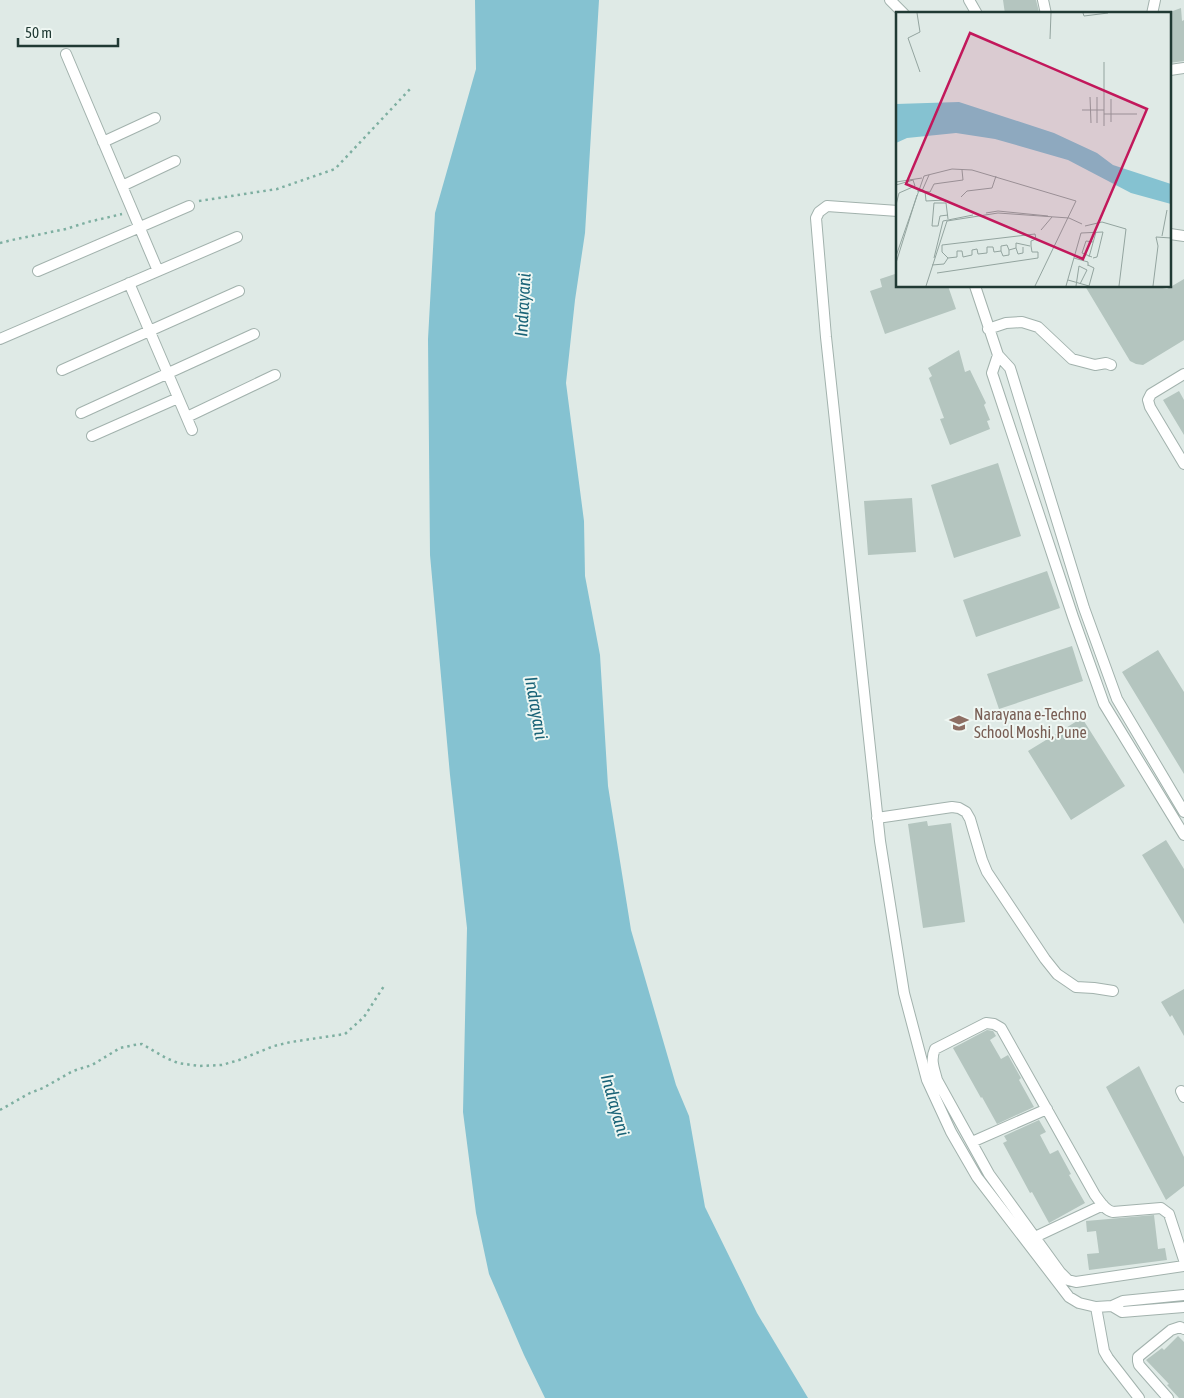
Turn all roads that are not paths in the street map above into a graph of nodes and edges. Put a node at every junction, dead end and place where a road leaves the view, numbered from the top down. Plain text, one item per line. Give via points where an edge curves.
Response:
1 (890, 0) edge
2 (970, 0) edge
3 (902, 12) edge
4 (976, 12) edge
5 (66, 54) dead end
6 (155, 118) dead end
7 (104, 142) junction
8 (175, 161) dead end
9 (122, 186) junction
10 (190, 204) road end
11 (896, 211) edge
12 (140, 227) junction
13 (237, 237) dead end
14 (38, 271) dead end
15 (158, 271) junction
16 (129, 284) junction
17 (976, 288) edge
18 (239, 291) dead end
19 (988, 329) junction
20 (149, 331) junction
21 (254, 334) dead end
22 (0, 339) edge
23 (998, 355) junction
24 (1111, 365) dead end
25 (62, 370) dead end
26 (168, 374) junction
27 (1184, 374) edge
28 (275, 375) dead end
29 (178, 398) junction
30 (81, 413) dead end
31 (186, 417) junction
32 (192, 430) dead end
33 (92, 436) dead end
34 (1036, 451) junction
35 (1020, 456) junction
36 (1184, 464) edge
37 (1104, 663) junction
38 (1091, 666) junction
39 (1169, 788) junction
40 (1160, 796) junction
41 (1184, 812) edge
42 (877, 818) junction
43 (1184, 835) edge
44 (1113, 991) dead end
45 (1047, 1109) junction
46 (972, 1142) junction
47 (1102, 1205) junction
48 (1036, 1237) junction
49 (1183, 1253) edge
50 (1184, 1266) edge
51 (1184, 1295) edge
52 (1112, 1306) junction
53 (1096, 1307) junction
54 (1184, 1307) edge
55 (1184, 1329) edge
56 (1139, 1398) edge
57 (1168, 1398) edge

1 - 3 street
2 - 4 street
5 - 7 street
6 - 7 street
7 - 9 street
8 - 9 street
9 - 12 street
10 - 12 street
11 - 42 street via 827,206 816,218
12 - 14 street
12 - 15 street
13 - 15 street
15 - 16 street
16 - 20 street
16 - 22 street
17 - 19 street
18 - 20 street
19 - 23 street
19 - 24 street via 1022,322 1038,327 1072,359
20 - 25 street
20 - 26 street
21 - 26 street
23 - 34 street via 1010,368
23 - 35 street via 992,373
26 - 29 street
26 - 30 street
27 - 36 street via 1150,394 1148,400
28 - 31 street
29 - 31 street
29 - 33 street
31 - 32 street
34 - 35 street
34 - 37 street
35 - 38 street
37 - 38 street
37 - 39 street via 1117,699
38 - 40 street via 1104,704
39 - 40 street
39 - 41 street
40 - 43 street
42 - 44 street via 952,807 966,812 991,878 1057,974 1076,987
42 - 53 street via 904,993 927,1080 977,1177 1069,1297
45 - 46 street
45 - 46 street via 1001,1028 986,1023 935,1049 932,1056 937,1080
45 - 47 street
46 - 48 street via 989,1174
47 - 48 street
47 - 49 street via 1112,1212 1165,1210
48 - 50 street via 1060,1272 1068,1280 1076,1282
51 - 52 street via 1122,1301
52 - 53 street
52 - 54 street via 1122,1312
53 - 56 street via 1104,1351
55 - 57 street via 1171,1330 1138,1357 1139,1365

